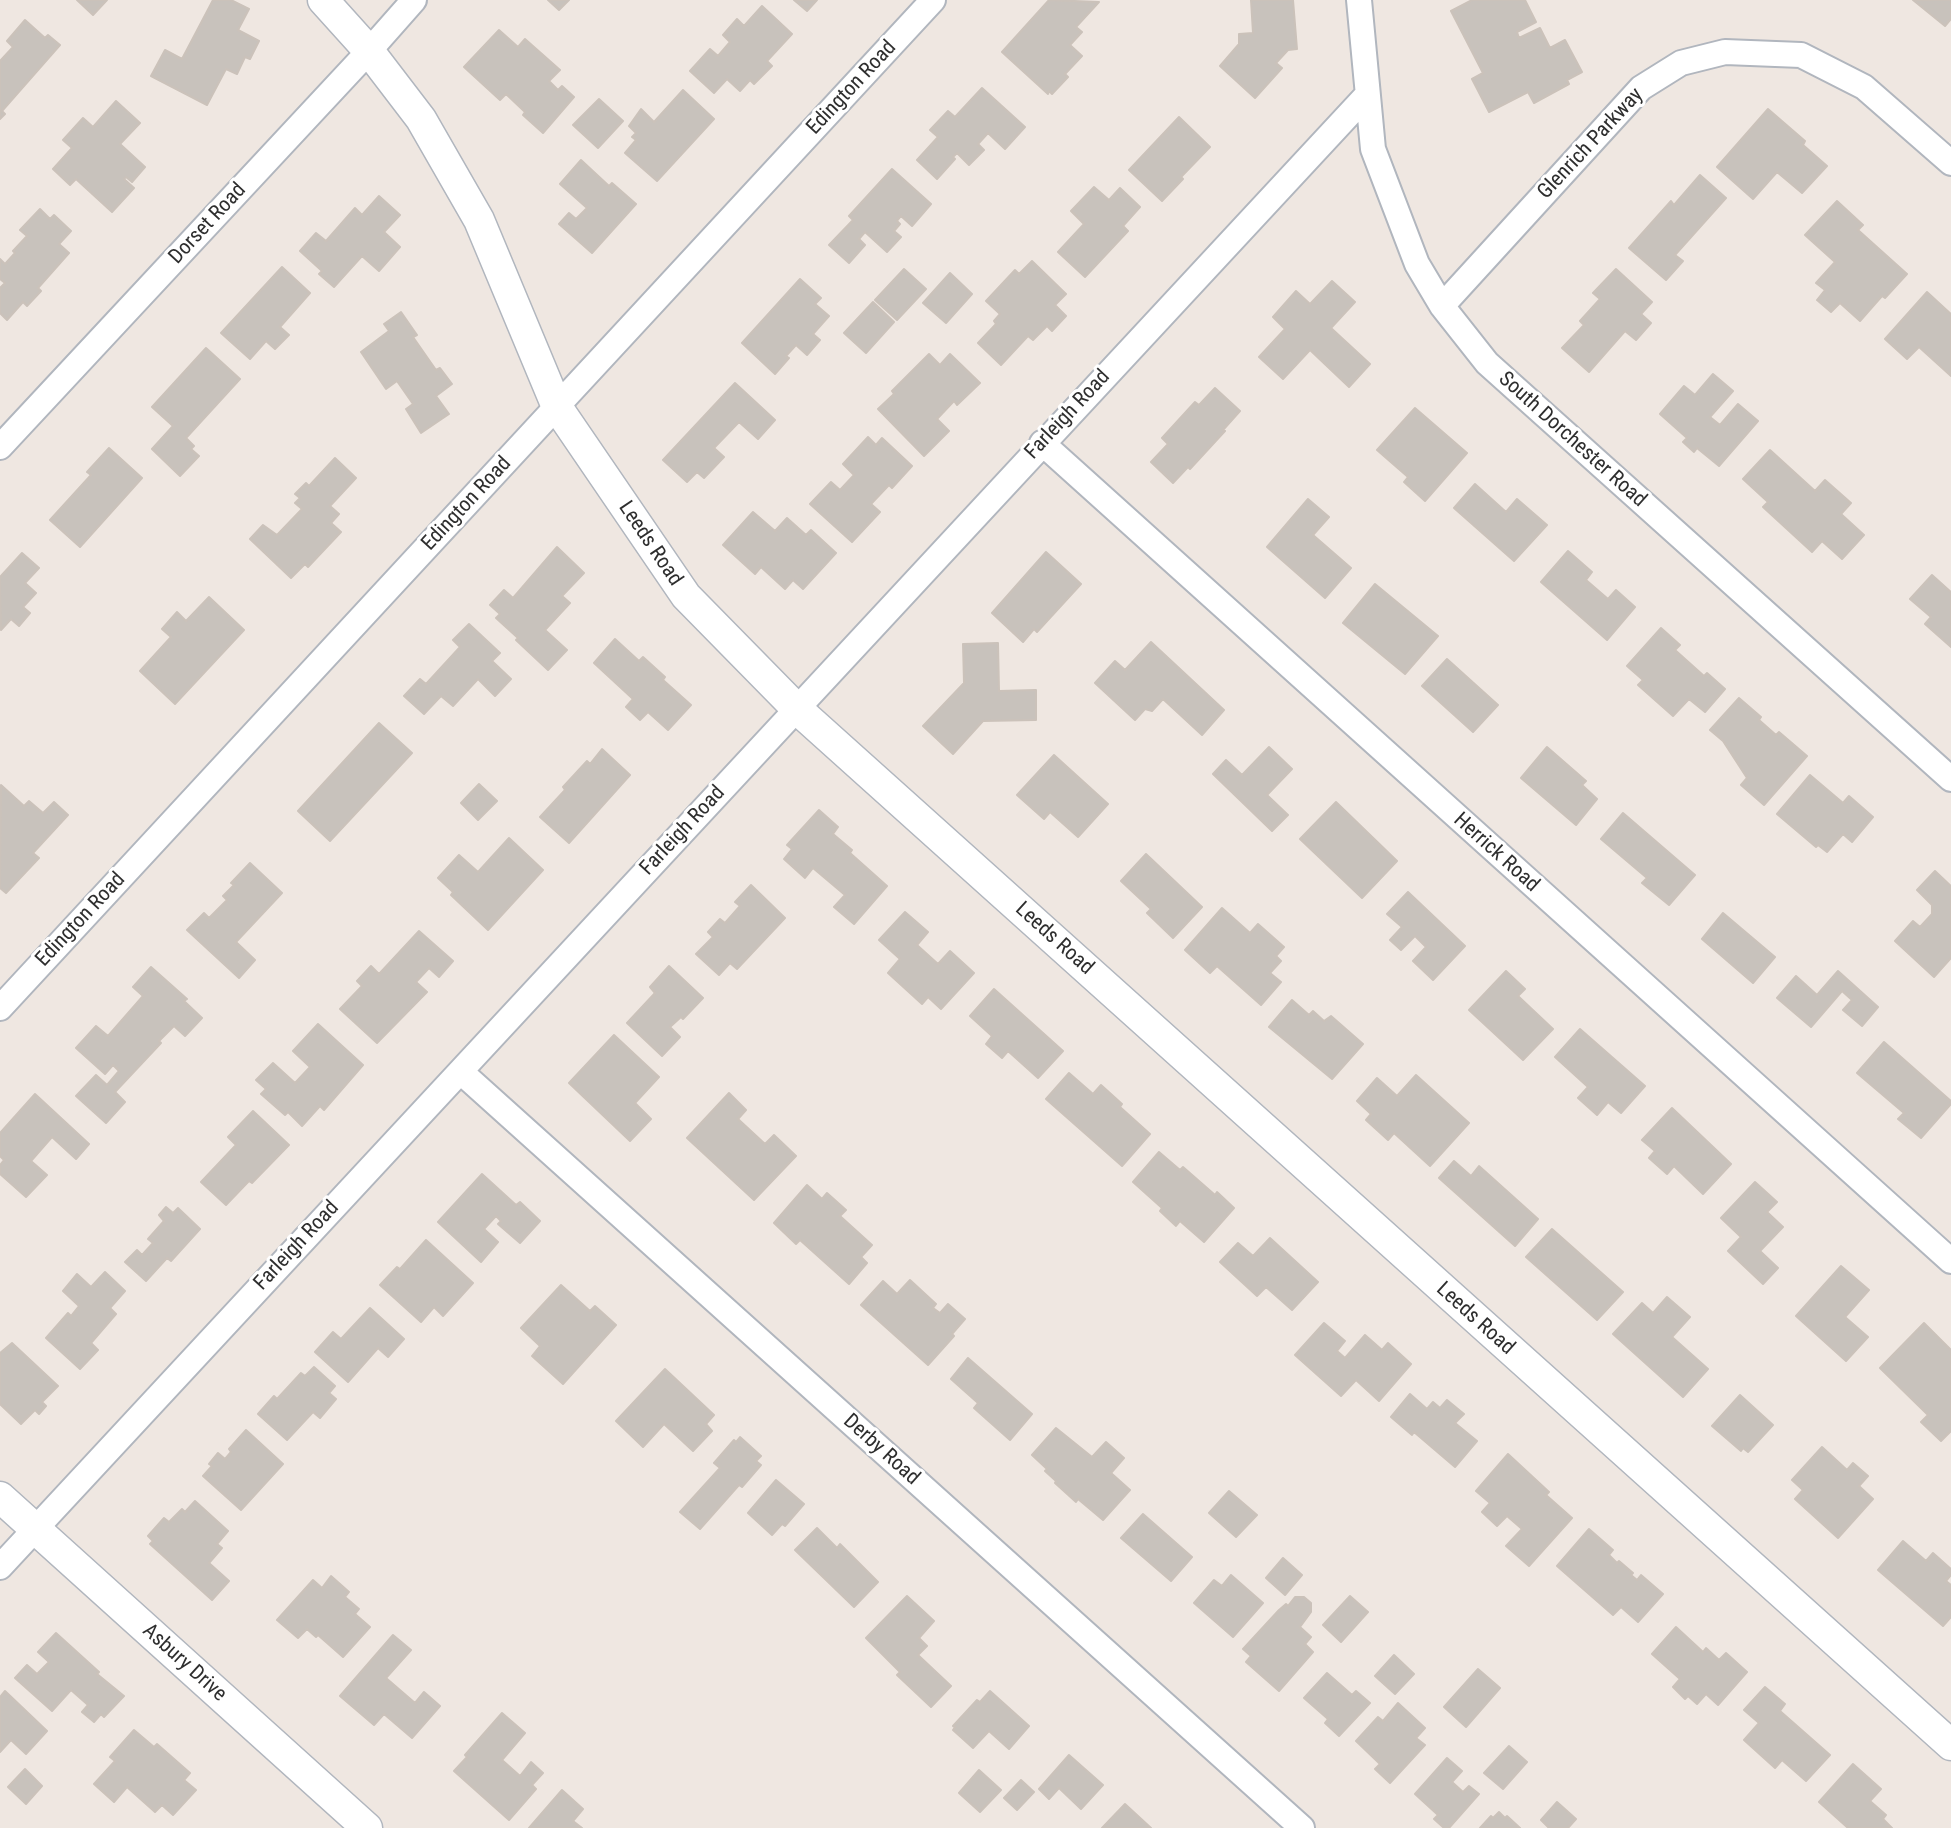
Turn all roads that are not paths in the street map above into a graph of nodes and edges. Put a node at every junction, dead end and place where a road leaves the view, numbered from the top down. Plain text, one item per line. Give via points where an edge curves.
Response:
1 (323, 0) edge
2 (414, 0) edge
3 (933, 0) edge
4 (1359, 0) edge
5 (369, 51) junction
6 (1367, 95) junction
7 (1951, 163) edge
8 (1442, 306) junction
9 (557, 407) junction
10 (1042, 443) junction
11 (0, 447) edge
12 (797, 709) junction
13 (1951, 779) edge
14 (0, 1008) edge
15 (461, 1072) junction
16 (1951, 1261) edge
17 (0, 1497) edge
18 (35, 1529) junction
19 (0, 1567) edge
20 (1951, 1745) edge
21 (367, 1828) edge
22 (1301, 1828) edge

1 - 5 street, Leeds Road
2 - 5 street, Dorset Road
3 - 9 street, Edington Road
4 - 6 street, South Dorchester Road
5 - 9 street, Leeds Road via 421,119 479,220
5 - 11 street, Dorset Road
6 - 8 street, South Dorchester Road via 1373,149 1417,264
6 - 10 street, Farleigh Road
7 - 8 street, Glenrich Parkway via 1864,87 1801,55 1726,52 1681,63 1641,88
8 - 13 street, South Dorchester Road via 1487,363
9 - 12 street, Leeds Road via 686,596
9 - 14 street, Edington Road
10 - 12 street, Farleigh Road
10 - 16 street, Herrick Road
12 - 15 street, Farleigh Road
12 - 20 street, Leeds Road
15 - 18 street, Farleigh Road
15 - 22 street, Derby Road
17 - 18 street, Asbury Drive
18 - 19 street, Farleigh Road
18 - 21 street, Asbury Drive

